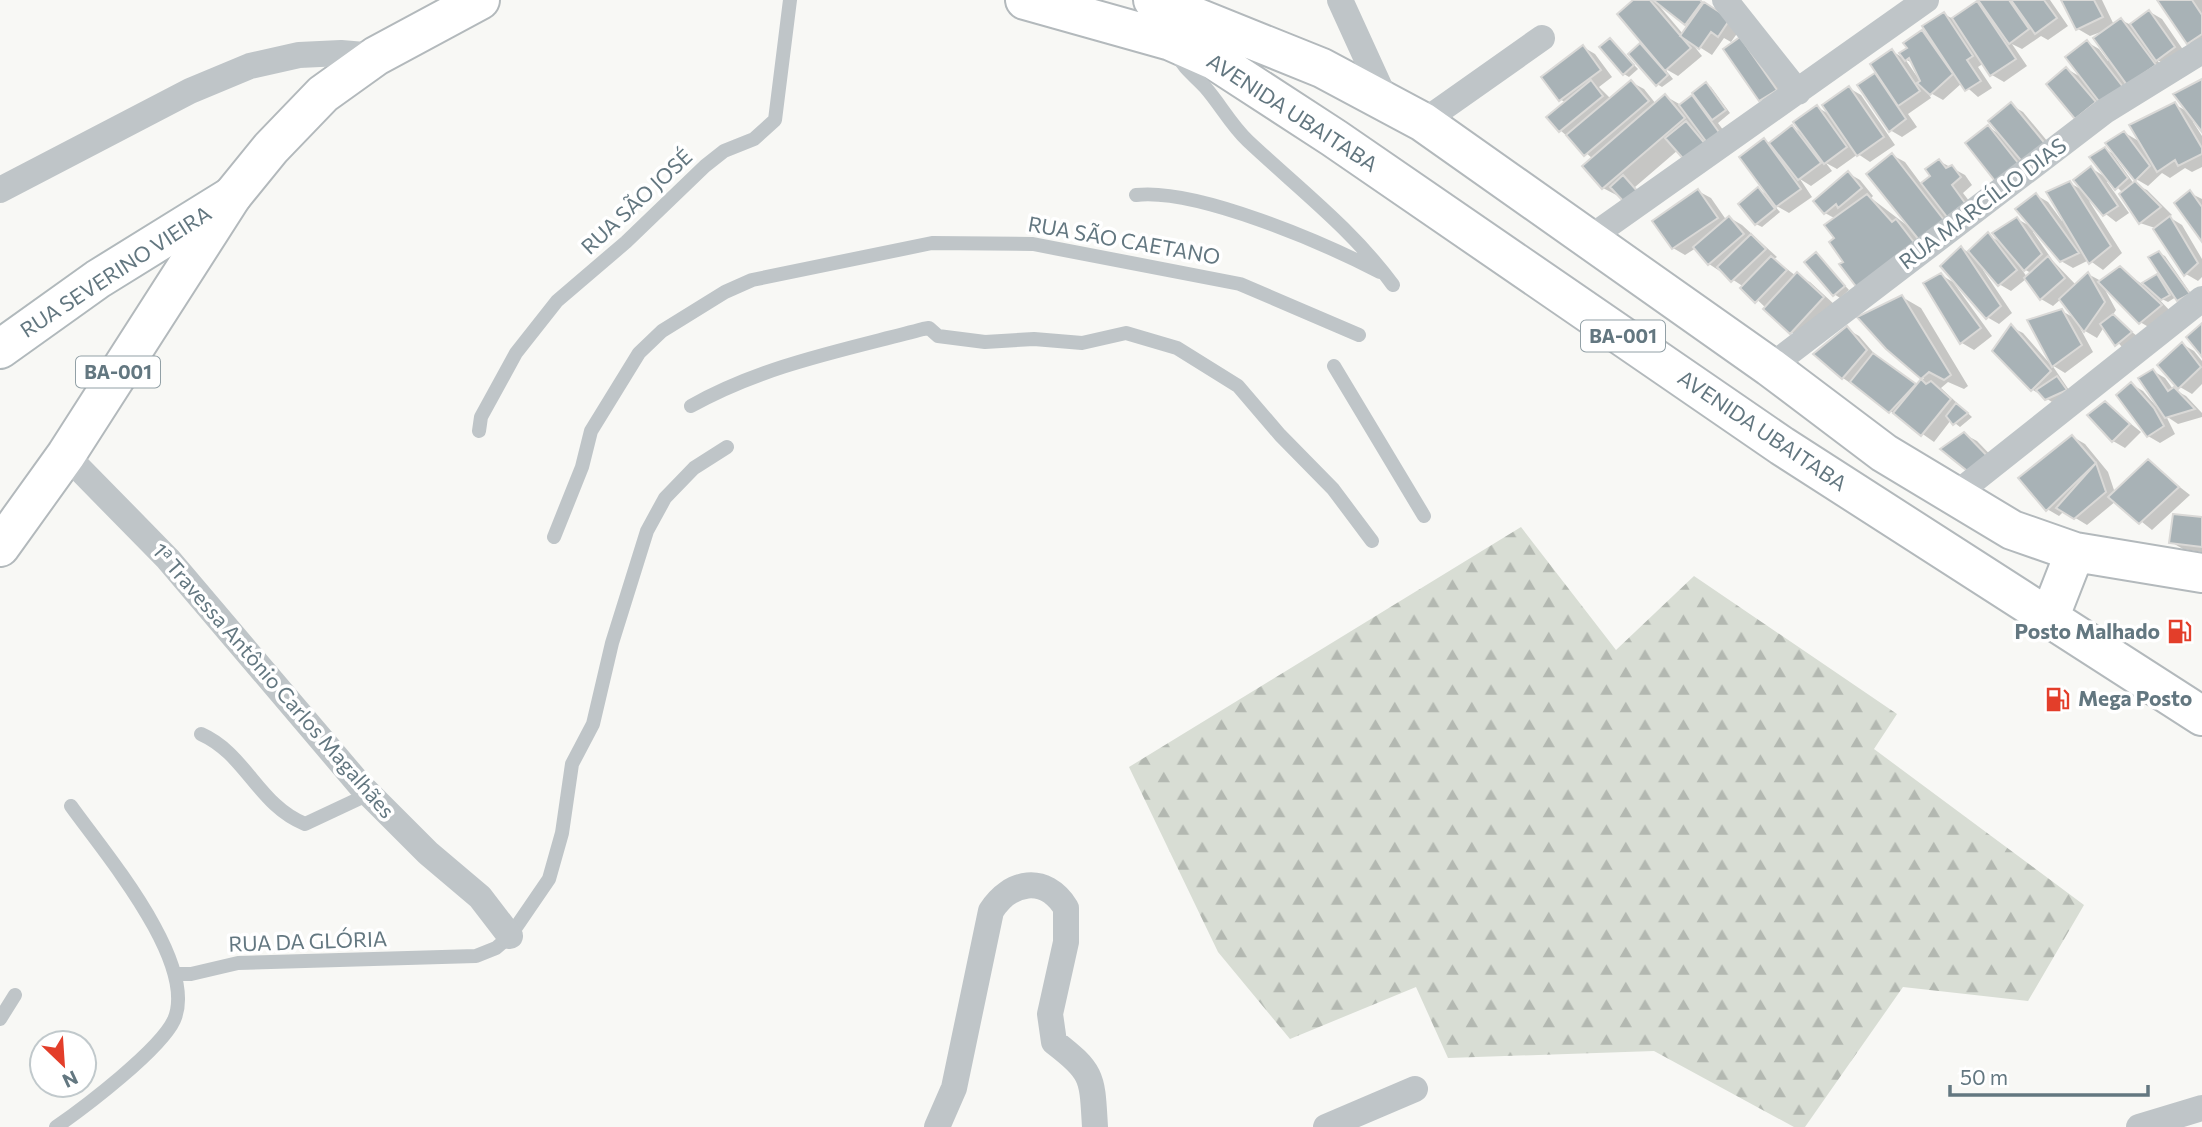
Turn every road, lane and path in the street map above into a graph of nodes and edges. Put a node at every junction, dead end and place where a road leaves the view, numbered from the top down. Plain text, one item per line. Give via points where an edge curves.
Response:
1 (480, 0) edge
2 (790, 0) edge
3 (1025, 0) edge
4 (1153, 0) edge
5 (1340, 0) edge
6 (1725, 0) edge
7 (1926, 0) edge
8 (1542, 38) dead end
9 (1171, 41) junction
10 (2202, 51) edge
11 (376, 56) junction
12 (1798, 92) junction
13 (1386, 101) junction
14 (1423, 122) junction
15 (0, 190) edge
16 (1136, 195) dead end
17 (232, 196) junction
18 (1587, 240) junction
19 (2202, 299) edge
20 (1359, 335) dead end
21 (0, 349) edge
22 (1334, 366) dead end
23 (1770, 367) junction
24 (691, 406) dead end
25 (480, 431) dead end
26 (727, 447) dead end
27 (66, 455) junction
28 (1955, 495) junction
29 (1424, 516) dead end
30 (554, 537) dead end
31 (1372, 541) dead end
32 (0, 547) edge
33 (2075, 552) junction
34 (2202, 573) edge
35 (2050, 616) junction
36 (2202, 716) edge
37 (201, 734) dead end
38 (369, 794) junction
39 (71, 806) dead end
40 (510, 936) junction
41 (175, 974) junction
42 (15, 995) dead end
43 (0, 1019) edge
44 (1415, 1089) dead end
45 (2202, 1108) edge
46 (56, 1127) edge
47 (937, 1127) edge
48 (1095, 1127) edge
49 (1326, 1127) edge
50 (2139, 1127) edge

1 - 11 main road, BA-001
2 - 25 lane, RUA SÃO JOSÉ via 775,120 754,139 724,151 705,166 557,302 516,353 481,417
3 - 9 main road, AVENIDA UBAITABA / BA-001
4 - 13 main road, AVENIDA UBAITABA / BA-001 via 1322,68
5 - 13 street
6 - 12 street
7 - 12 street
8 - 14 street
9 - 16 lane via 1182,64 1248,140 1338,221 1389,280 1318,241 1235,211 1157,193
9 - 35 main road, AVENIDA UBAITABA / BA-001 via 1214,60 1334,138 1782,446
10 - 23 street, RUA MARCÍLIO DIAS via 2105,111
11 - 15 street via 341,52 299,55 250,66 190,91
11 - 17 main road, BA-001 via 323,94
12 - 18 street
13 - 14 main road, AVENIDA UBAITABA / BA-001
14 - 18 main road, AVENIDA UBAITABA / BA-001
17 - 21 main road, RUA SEVERINO VIEIRA via 98,279
17 - 27 main road, BA-001
18 - 23 main road, AVENIDA UBAITABA / BA-001
19 - 28 street
20 - 30 lane, RUA SÃO CAETANO via 1240,284 1033,244 932,243 752,280 662,331 639,353 591,431
22 - 29 lane
23 - 28 main road, AVENIDA UBAITABA / BA-001 via 1884,453
24 - 31 lane via 788,364 929,328 938,336 985,342 1083,343 1126,333 1177,348 1238,386 1333,489
26 - 40 lane via 694,468 665,498 647,531 612,643 593,724 572,764 562,833 549,879
27 - 32 main road, BA-001
27 - 38 street, 1ª Travessa Antônio Carlos Magalhães via 168,559
28 - 33 main road, BA-001 via 2012,530
33 - 34 main road, BA-001
33 - 35 main road
35 - 36 main road, AVENIDA UBAITABA / BA-001
37 - 38 lane via 220,743 270,800 305,824
38 - 40 street, 1ª Travessa Antônio Carlos Magalhães via 480,897
39 - 41 lane via 140,905
40 - 41 lane, RUA DA GLÓRIA via 476,956 238,963
41 - 46 lane via 178,999 170,1027 122,1076
42 - 43 lane
44 - 49 street
45 - 50 street
47 - 48 street via 954,1088 991,911 1001,895 1021,886 1051,892 1066,908 1066,942 1050,1014 1054,1042 1088,1070

